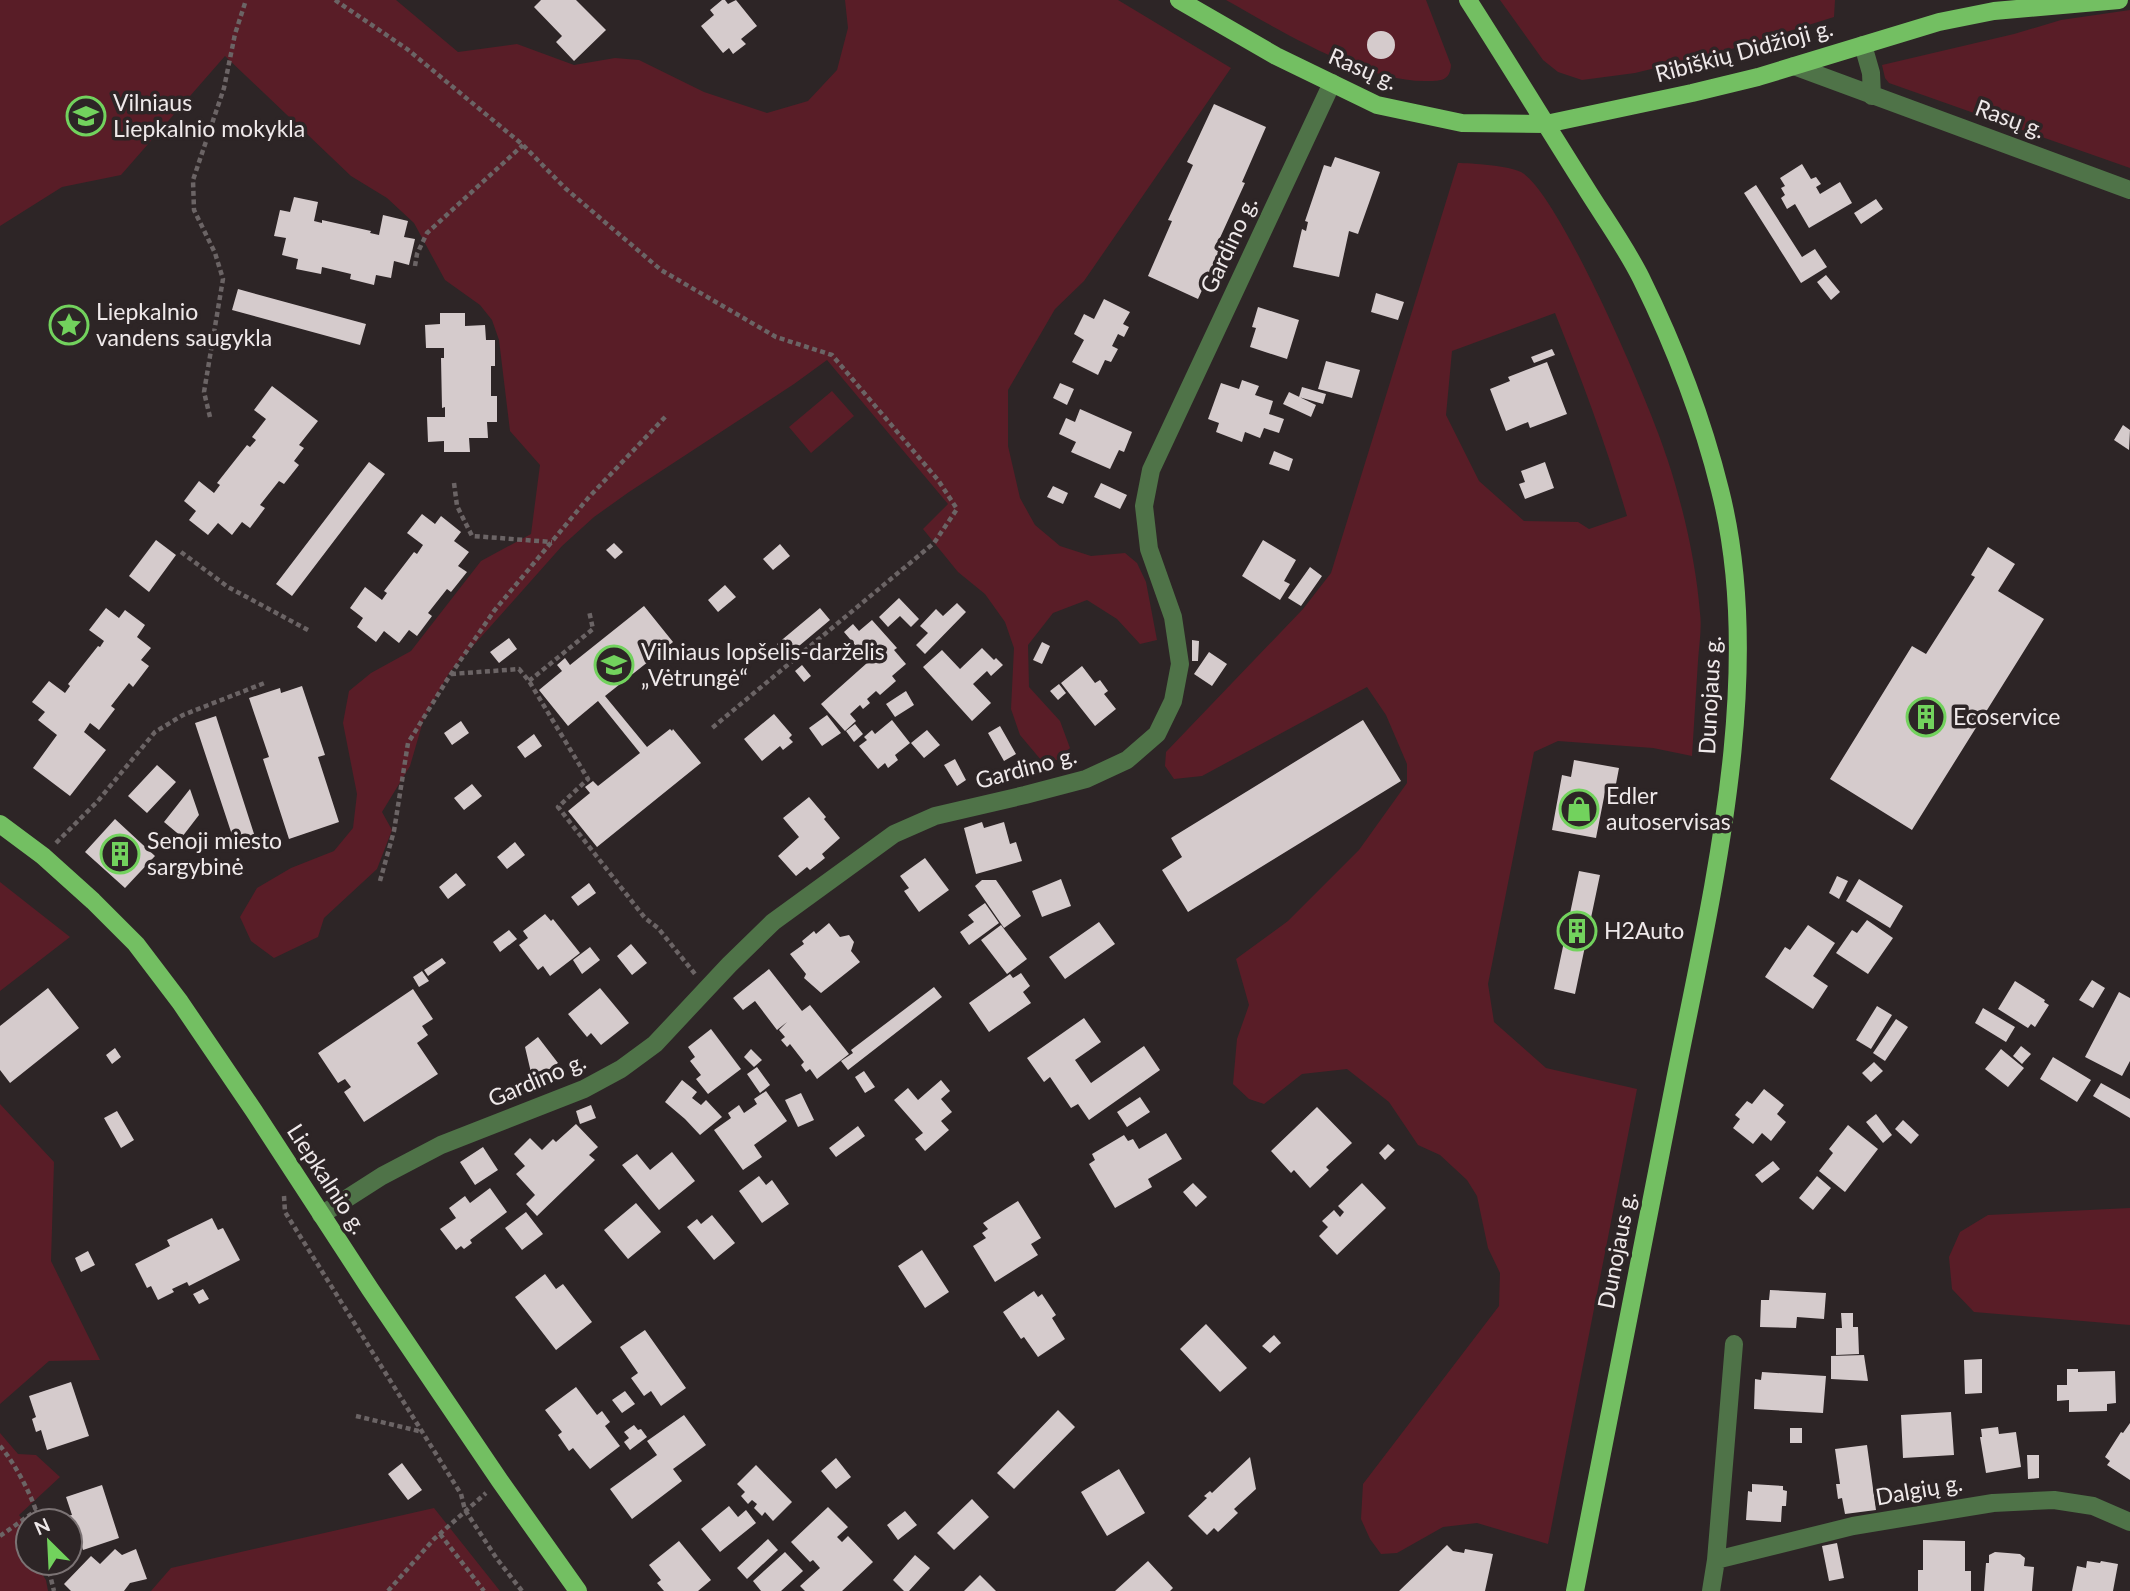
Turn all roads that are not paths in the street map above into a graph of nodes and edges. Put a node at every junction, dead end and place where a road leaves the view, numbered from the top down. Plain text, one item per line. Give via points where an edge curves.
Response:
1 (1179, 0) edge
2 (1468, 0) edge
3 (2119, 0) edge
4 (1863, 45) junction
5 (1794, 66) junction
6 (1332, 83) junction
7 (1872, 96) junction
8 (1546, 124) junction
9 (2130, 190) edge
10 (0, 824) edge
11 (321, 1215) junction
12 (1734, 1344) dead end
13 (2130, 1522) edge
14 (1716, 1560) junction
15 (578, 1591) edge
16 (1575, 1591) edge
17 (1711, 1591) edge

1 - 6 main road, Rasų g.
2 - 8 main road, Dunojaus g.
3 - 4 main road, Ribiškių Didžioji g. via 1994,10
4 - 5 main road, Ribiškių Didžioji g.
4 - 7 street
5 - 7 street, Rasų g.
5 - 8 main road, Ribiškių Didžioji g.
6 - 8 main road, Rasų g. via 1377,105 1419,115 1462,123
6 - 11 street, Gardino g. via 1151,470 1143,506 1149,549 1173,617 1180,664 1173,701 1157,734 1127,760 1086,779 935,816 894,834 773,922 655,1044 621,1069 584,1089 441,1145
7 - 9 street, Rasų g.
8 - 16 main road, Dunojaus g. via 1639,274 1672,346 1721,492 1738,619 1737,679 1721,834
10 - 11 main road, Liepkalnio g. via 43,856 136,944 217,1056
11 - 15 main road, Liepkalnio g.
12 - 14 street
13 - 14 street, Dalgių g. via 2093,1506 2054,1500 1993,1503 1853,1526
14 - 17 street

